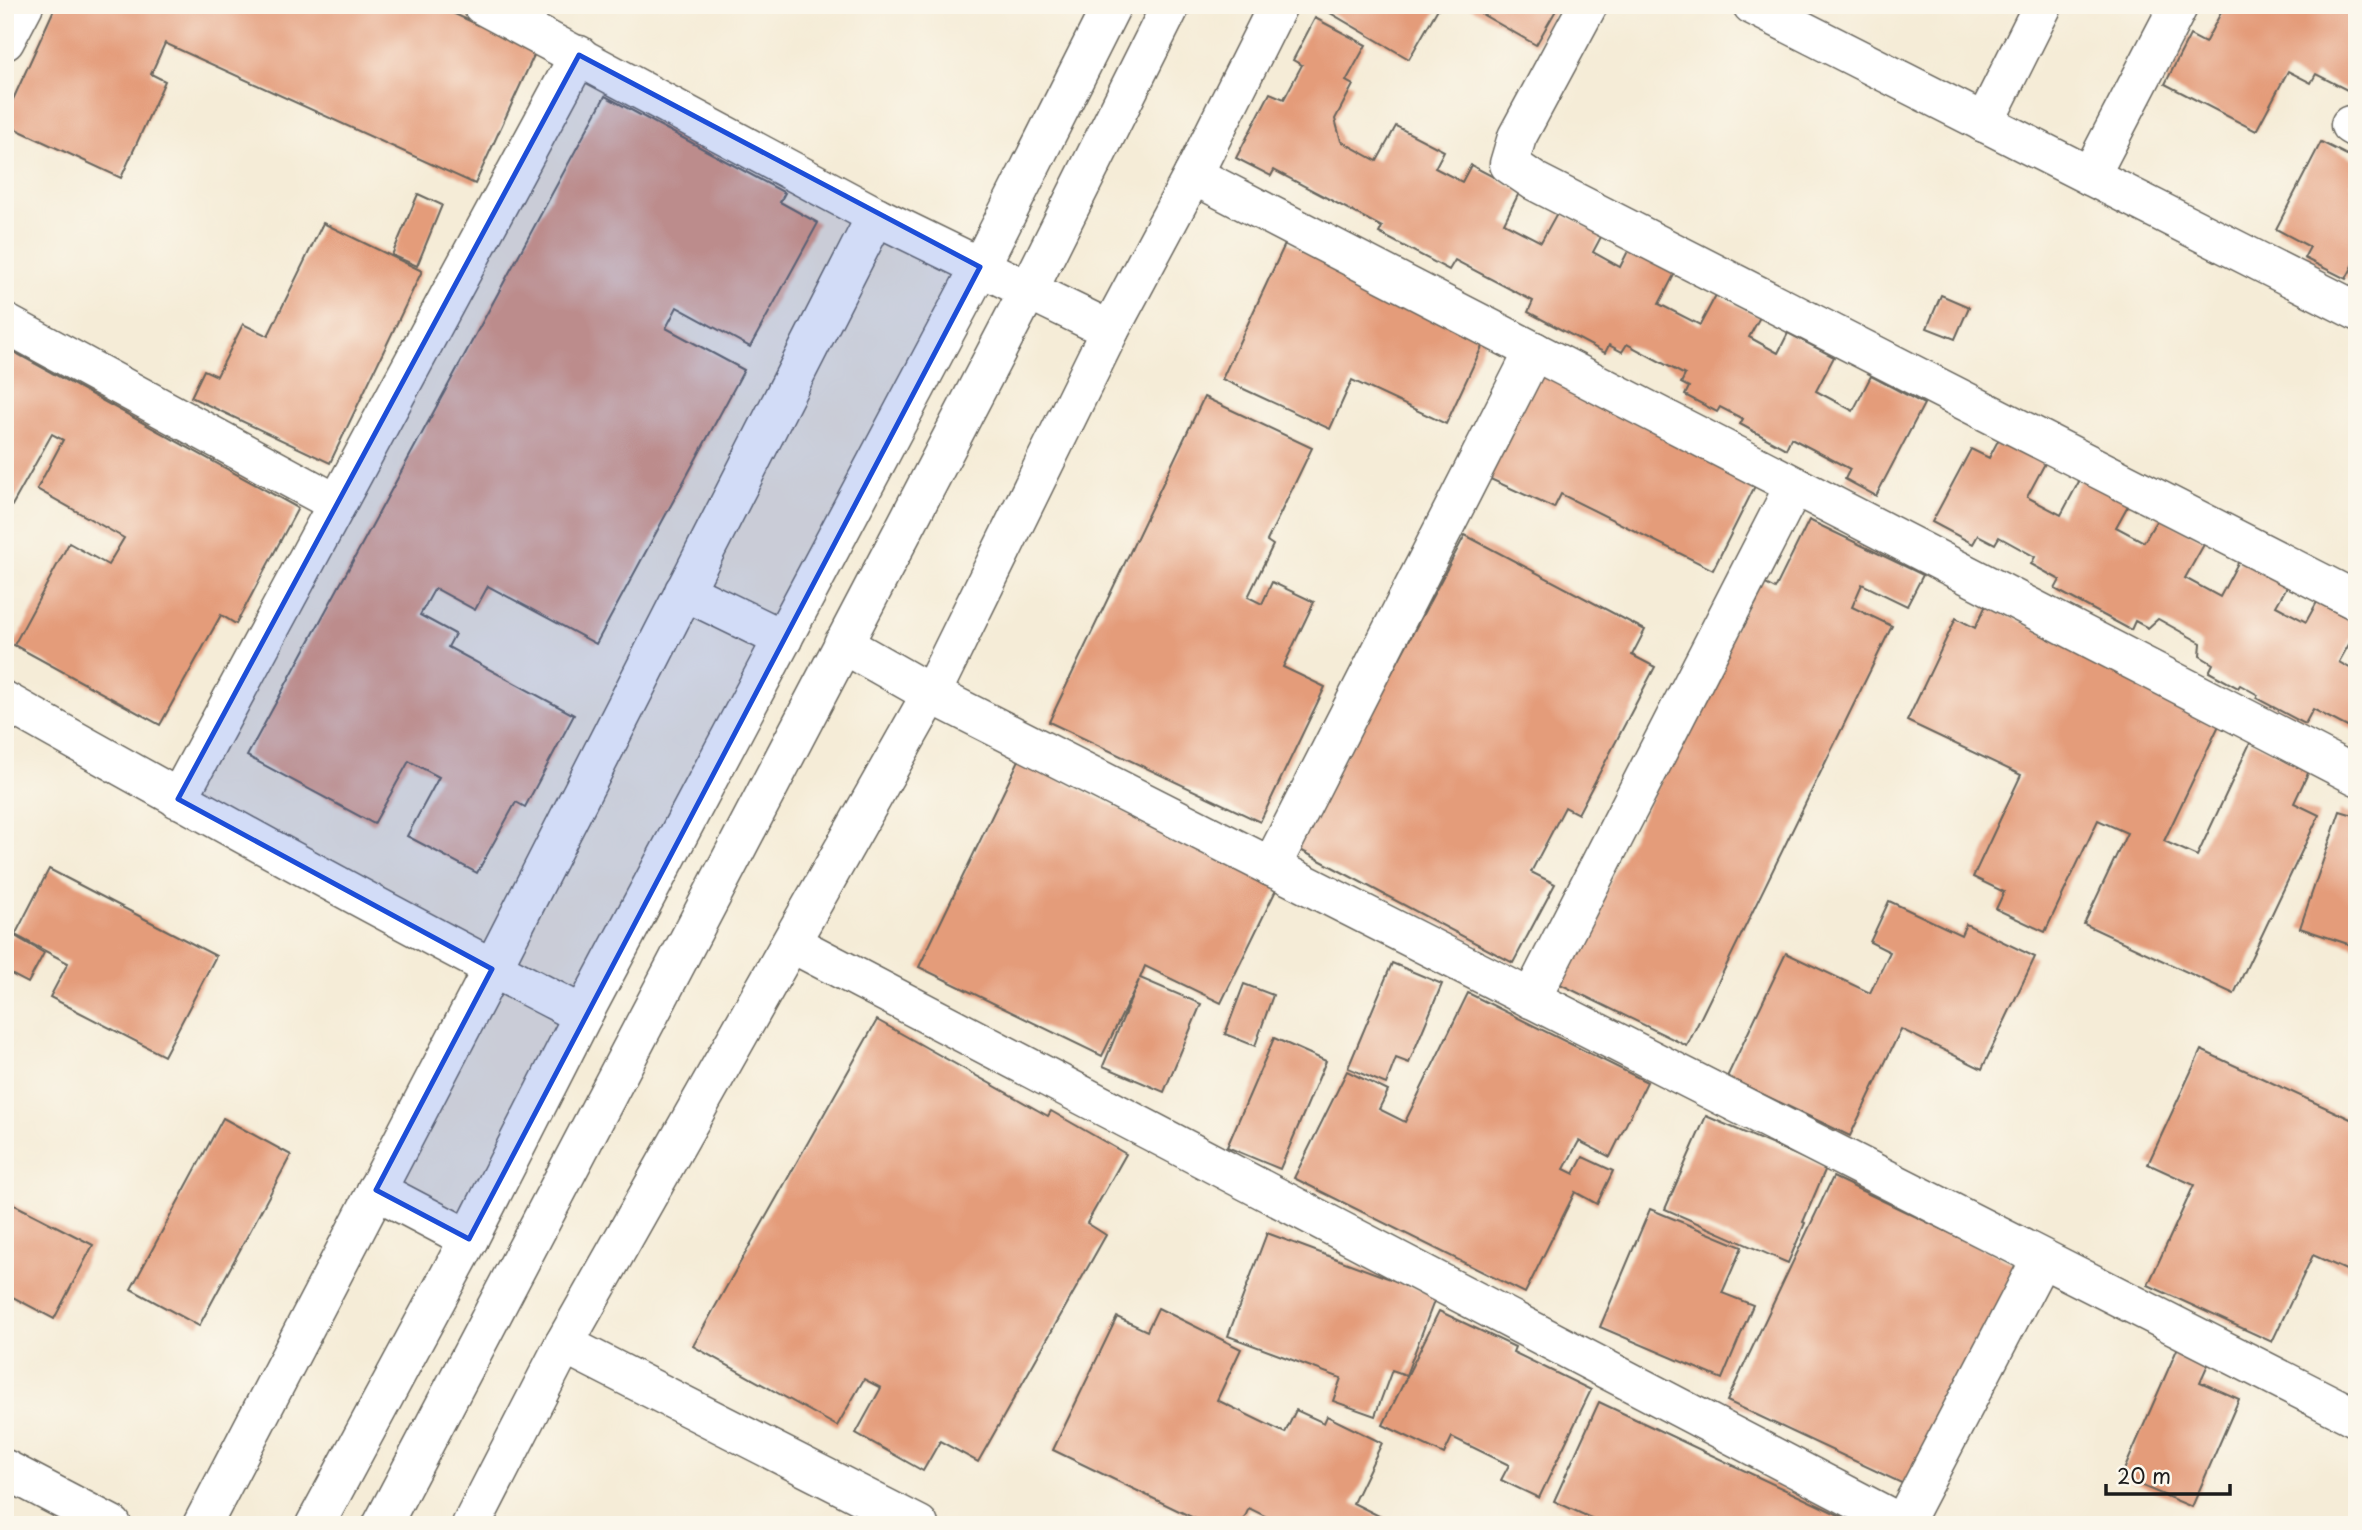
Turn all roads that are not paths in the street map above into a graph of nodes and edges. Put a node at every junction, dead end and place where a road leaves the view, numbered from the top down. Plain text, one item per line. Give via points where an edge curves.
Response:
1 (24, 5) edge
2 (482, 5) edge
3 (1112, 5) edge
4 (1171, 5) edge
5 (1278, 5) edge
6 (1588, 5) edge
7 (1752, 5) edge
8 (2043, 5) edge
9 (2179, 5) edge
10 (5, 41) edge
11 (579, 55) junction
12 (1984, 123) junction
13 (1193, 175) junction
14 (2090, 176) junction
15 (876, 215) junction
16 (980, 267) junction
17 (1028, 290) junction
18 (2357, 311) edge
19 (5, 324) edge
20 (1110, 330) junction
21 (1534, 351) junction
22 (1794, 486) junction
23 (337, 503) junction
24 (684, 591) junction
25 (2357, 601) edge
26 (783, 639) junction
27 (843, 644) junction
28 (931, 694) junction
29 (5, 701) edge
30 (2357, 776) edge
31 (178, 799) junction
32 (1271, 867) junction
33 (791, 943) junction
34 (492, 969) junction
35 (1531, 999) junction
36 (583, 1015) junction
37 (376, 1189) junction
38 (468, 1239) junction
39 (2041, 1259) junction
40 (564, 1344) junction
41 (2357, 1418) edge
42 (5, 1469) edge
43 (112, 1525) edge
44 (202, 1525) edge
45 (314, 1525) edge
46 (382, 1525) edge
47 (471, 1525) edge
48 (919, 1525) edge
49 (1903, 1525) edge

1 - 10 main road
2 - 11 main road
3 - 16 main road
4 - 17 main road
5 - 13 main road
6 - 25 main road via 1517,137 1509,164 1534,181
7 - 12 main road
8 - 12 main road
9 - 14 main road
11 - 15 main road
11 - 23 main road
12 - 14 main road
13 - 20 main road
13 - 21 main road
14 - 18 main road
15 - 16 main road
15 - 24 main road
16 - 17 main road
16 - 26 main road
17 - 20 main road
17 - 27 main road
19 - 23 main road
20 - 28 main road
21 - 22 main road
21 - 32 main road
22 - 30 main road
22 - 35 main road
23 - 31 main road
24 - 26 main road
24 - 34 main road
26 - 36 main road
27 - 28 main road
27 - 46 main road
28 - 32 main road
28 - 33 main road
29 - 31 main road
31 - 34 main road
32 - 35 main road
33 - 40 main road
33 - 49 main road
34 - 36 main road
34 - 37 main road
35 - 39 main road
36 - 38 main road
37 - 38 main road
37 - 44 main road
38 - 45 main road
39 - 41 main road
39 - 49 main road
40 - 47 main road
40 - 48 main road
42 - 43 main road

